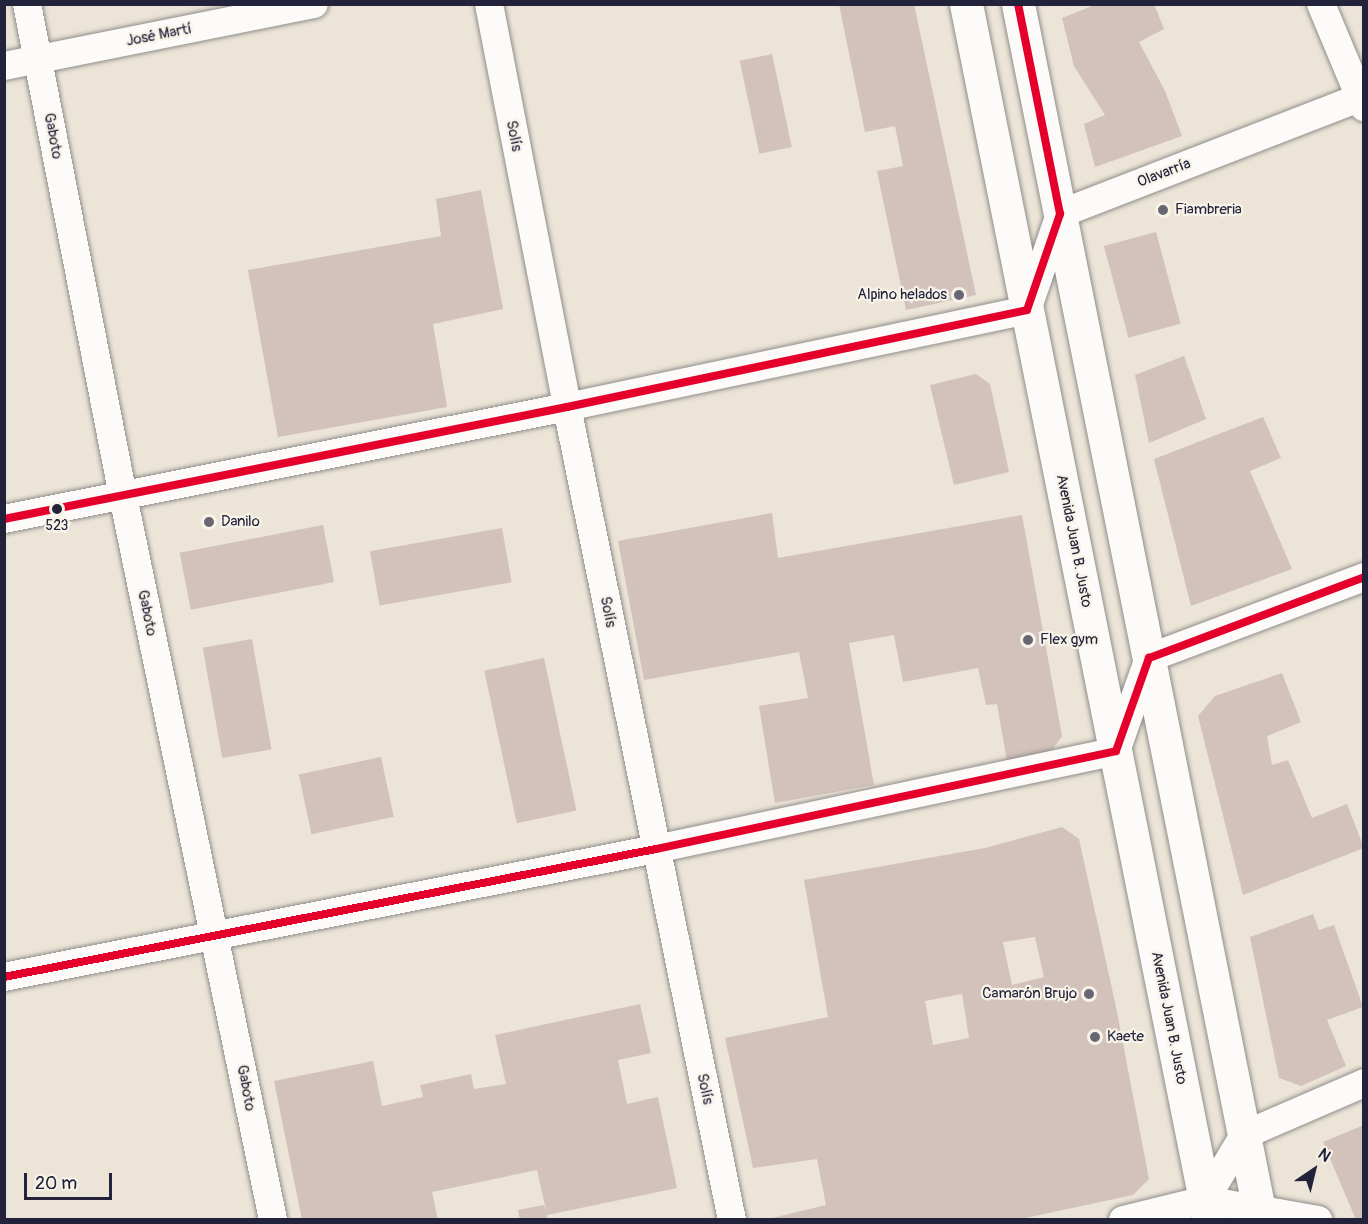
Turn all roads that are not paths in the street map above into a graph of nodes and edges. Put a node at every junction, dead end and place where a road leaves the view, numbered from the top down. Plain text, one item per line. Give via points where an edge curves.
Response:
1 (27, 4) edge
2 (314, 4) edge
3 (489, 4) edge
4 (966, 4) edge
5 (1018, 4) edge
6 (1322, 4) edge
7 (38, 60) junction
8 (4, 66) edge
9 (1362, 100) edge
10 (1060, 214) junction
11 (1027, 310) junction
12 (567, 407) junction
13 (123, 496) junction
14 (4, 519) edge
15 (1364, 578) edge
16 (1149, 658) junction
17 (1116, 751) junction
18 (656, 849) junction
19 (215, 936) junction
20 (4, 977) edge
21 (1364, 1083) edge
22 (1245, 1135) junction
23 (1207, 1210) edge
24 (1260, 1214) edge
25 (273, 1220) edge
26 (732, 1220) edge
27 (1123, 1220) edge
28 (1318, 1220) edge

1 - 7 street, Gaboto
2 - 7 street, José Martí
3 - 12 street, Solís
4 - 11 main road, Avenida Juan B. Justo
5 - 10 main road
6 - 9 street
7 - 8 street, José Martí
7 - 13 street, Gaboto
9 - 10 street, Olavarría
10 - 11 street
10 - 16 main road
11 - 12 street
11 - 17 main road, Avenida Juan B. Justo
12 - 13 street
12 - 18 street, Solís
13 - 14 street
13 - 19 street, Gaboto
15 - 16 street
16 - 17 street
16 - 22 main road
17 - 18 street
17 - 23 main road, Avenida Juan B. Justo
18 - 19 street
18 - 26 street, Solís
19 - 20 street
19 - 25 street, Gaboto
21 - 22 street
22 - 23 street
22 - 24 main road
23 - 24 street
23 - 27 street
24 - 28 street

